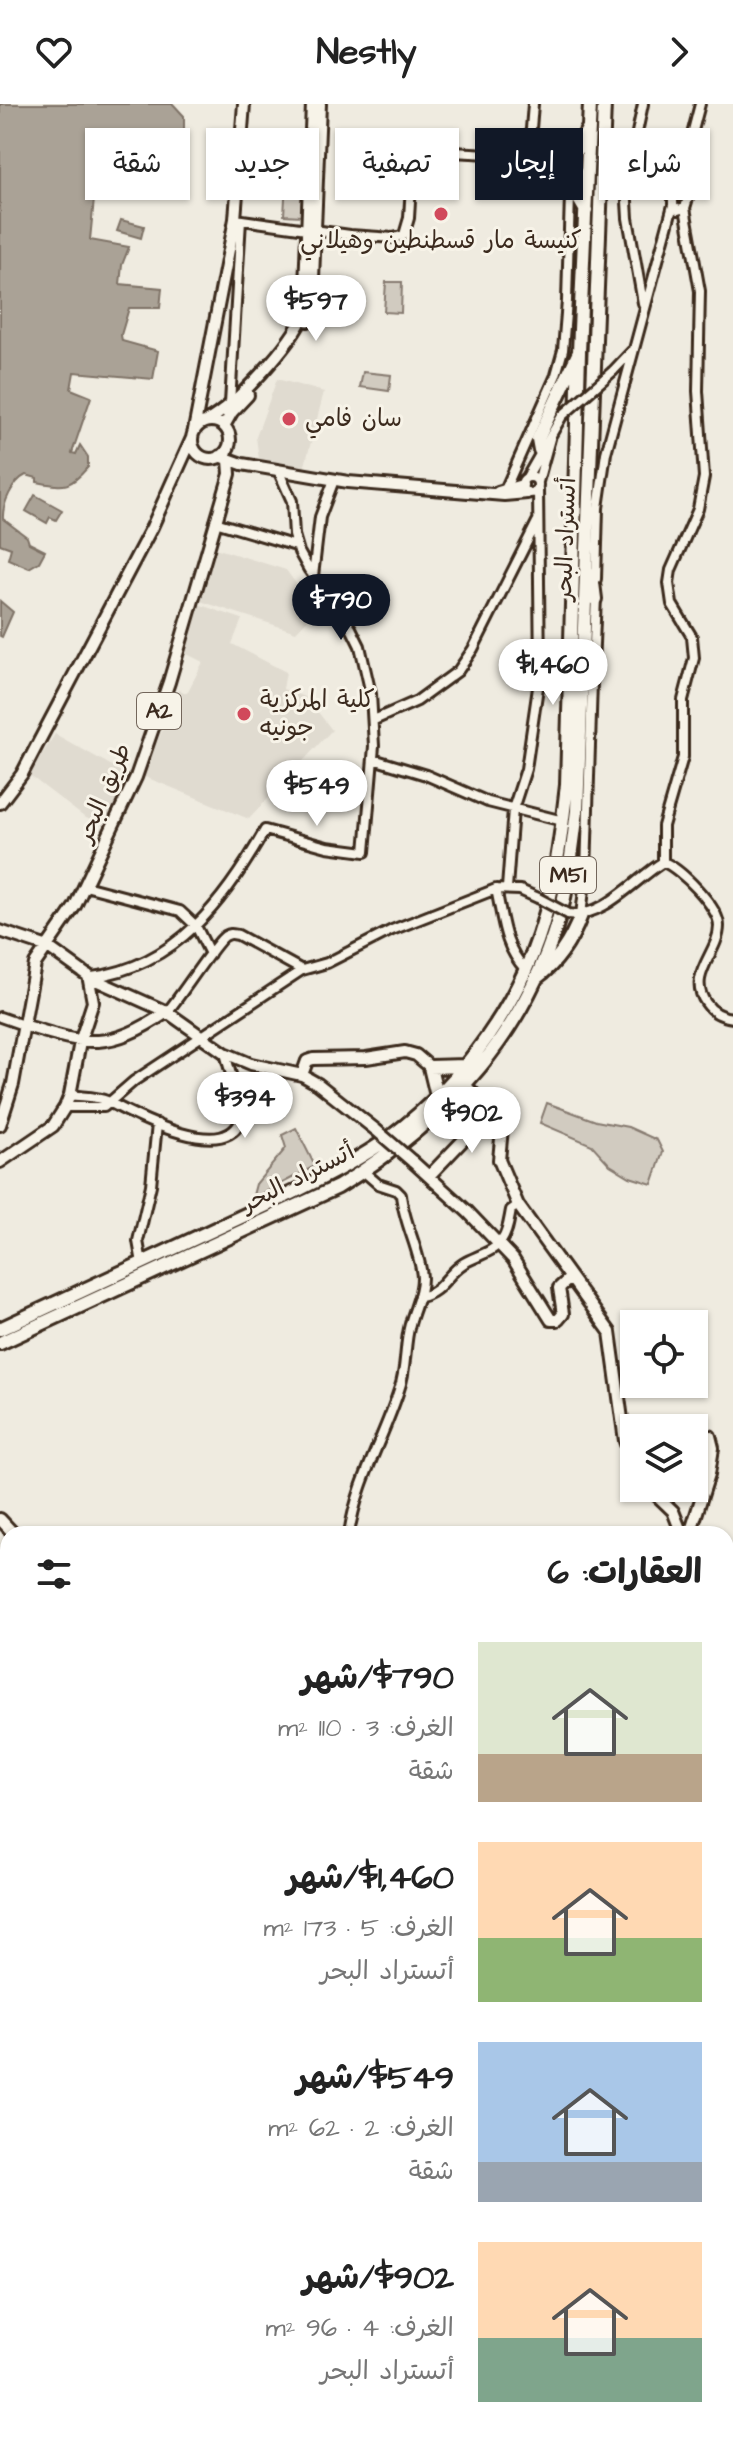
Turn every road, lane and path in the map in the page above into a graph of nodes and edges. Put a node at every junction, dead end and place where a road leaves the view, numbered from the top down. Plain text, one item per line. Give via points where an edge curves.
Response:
1 (244, 104) edge
2 (312, 104) edge
3 (320, 104) edge
4 (530, 104) edge
5 (590, 104) edge
6 (604, 104) edge
7 (643, 104) edge
8 (700, 104) edge
9 (589, 126) junction
10 (529, 128) edge
11 (694, 128) edge
12 (583, 137) edge
13 (475, 148) edge
14 (570, 200) edge
15 (579, 200) edge
16 (673, 200) edge
17 (689, 200) edge
18 (673, 205) junction
19 (685, 208) junction
20 (586, 211) junction
21 (238, 220) junction
22 (314, 229) junction
23 (644, 308) junction
24 (635, 349) junction
25 (579, 352) junction
26 (228, 409) junction
27 (207, 421) junction
28 (224, 426) junction
29 (552, 431) junction
30 (193, 434) junction
31 (540, 450) junction
32 (224, 458) junction
33 (278, 470) junction
34 (514, 472) junction
35 (334, 480) junction
36 (529, 486) junction
37 (502, 492) junction
38 (215, 522) junction
39 (538, 522) junction
40 (296, 546) junction
41 (588, 546) junction
42 (313, 576) junction
43 (595, 599) junction
44 (593, 662) junction
45 (374, 720) junction
46 (581, 725) junction
47 (373, 759) junction
48 (0, 803) edge
49 (513, 809) junction
50 (563, 821) junction
51 (663, 862) junction
52 (85, 886) junction
53 (507, 888) junction
54 (496, 889) junction
55 (575, 915) junction
56 (196, 926) junction
57 (0, 931) edge
58 (42, 946) junction
59 (210, 954) junction
60 (290, 964) junction
61 (525, 969) junction
62 (302, 970) junction
63 (90, 976) junction
64 (292, 976) junction
65 (536, 978) junction
66 (167, 1012) junction
67 (0, 1017) edge
68 (733, 1018) edge
69 (23, 1025) junction
70 (203, 1035) junction
71 (80, 1042) junction
72 (225, 1053) junction
73 (465, 1066) junction
74 (430, 1067) junction
75 (302, 1075) junction
76 (465, 1085) junction
77 (70, 1095) junction
78 (437, 1096) junction
79 (108, 1103) junction
80 (65, 1107) junction
81 (491, 1111) junction
82 (157, 1124) junction
83 (0, 1125) edge
84 (3, 1157) edge
85 (363, 1171) junction
86 (429, 1176) junction
87 (518, 1205) junction
88 (499, 1244) junction
89 (142, 1263) junction
90 (570, 1278) junction
91 (420, 1297) junction
92 (0, 1329) edge
93 (0, 1343) edge
94 (625, 1414) edge
95 (708, 1436) edge
96 (708, 1477) edge
97 (664, 1502) edge
98 (700, 1502) edge
99 (351, 1526) edge
100 (679, 1526) edge
101 (693, 1526) edge

1 - 21 main road
2 - 22 main road
3 - 22 main road
4 - 10 street
5 - 9 highway, أتستراد البحر / M51
6 - 41 highway, أتستراد البحر / M51
7 - 23 street via 626,185
8 - 11 street
9 - 12 highway
9 - 20 highway, أتستراد البحر / M51
13 - 22 street via 410,145 402,231
14 - 34 street via 563,350
15 - 20 highway
16 - 18 street
17 - 19 street
18 - 19 street
18 - 23 street
19 - 51 street via 700,291 698,391 704,477 698,509 669,583 672,604 692,637 694,658 683,700 681,769 663,826
20 - 25 highway, أتستراد البحر / M51
21 - 22 street
21 - 26 street
21 - 30 main road
22 - 26 main road via 298,329
23 - 24 street
24 - 29 street, bridge
24 - 43 street via 600,481
25 - 31 highway via 538,439
25 - 50 highway, أتستراد البحر / M51
26 - 27 main road
26 - 28 main road
27 - 28 main road
27 - 30 main road
28 - 32 main road, A2 via 230,443
29 - 31 street
29 - 36 street
30 - 32 main road via 199,455
30 - 48 main road via 152,527 35,749
31 - 36 street
32 - 33 main road
32 - 38 main road, طريق البحر / A2 via 230,474
33 - 35 main road
33 - 40 street via 292,501
34 - 36 street
34 - 37 street
35 - 37 main road
35 - 42 street via 323,505
36 - 37 main road
36 - 39 street via 539,504
38 - 40 street
38 - 52 main road, طريق البحر / A2 via 136,777
39 - 45 street via 452,678
39 - 49 street via 540,674 526,769
40 - 42 street
41 - 43 highway
41 - 46 highway, أتستراد البحر / M51
42 - 45 street via 358,640
43 - 44 street
44 - 46 highway
44 - 55 street via 586,873
45 - 47 street
46 - 65 highway, أتستراد البحر / M51 via 566,886
47 - 49 street
47 - 56 street via 365,852 265,830 230,888
49 - 50 street
49 - 53 street
50 - 61 highway, أتستراد البحر / M51 via 546,912
51 - 55 street via 601,906
51 - 68 street via 688,880 717,917 720,929 700,988 715,1012
52 - 56 street via 173,908
52 - 58 main road, طريق البحر / A2
53 - 54 street
53 - 55 street, bridge
54 - 61 street via 504,936
54 - 62 street
55 - 65 highway via 565,946
56 - 59 street
56 - 63 street via 151,959
57 - 58 main road
58 - 63 main road
58 - 69 main road, طريق البحر
59 - 60 street via 224,936 238,935
59 - 66 street
60 - 62 street
60 - 64 street
61 - 73 highway, أتستراد البحر / M51
62 - 64 street
63 - 66 main road
63 - 71 main road via 93,1002
64 - 70 street
65 - 76 highway, أتستراد البحر / M51 via 493,1053
66 - 70 main road
66 - 71 main road via 121,1038
67 - 69 street
69 - 71 main road
69 - 83 main road
70 - 72 main road
70 - 79 street
71 - 77 main road
72 - 75 main road
72 - 82 street via 241,1105 235,1127 205,1139
73 - 74 highway
73 - 78 highway, أتستراد البحر / M51
74 - 75 main road via 405,1052 313,1059
74 - 78 highway
75 - 86 main road, bridge
76 - 81 main road
76 - 85 highway, أتستراد البحر / M51 via 416,1132
77 - 79 street
77 - 80 main road
78 - 89 highway, أتستراد البحر / M51 via 359,1158
79 - 80 street
79 - 82 street
80 - 84 main road via 53,1126
81 - 86 main road
81 - 87 main road via 502,1131 500,1164
82 - 89 street via 138,1241
85 - 91 street via 401,1195 421,1272
85 - 93 highway, أتستراد البحر / M51
86 - 88 main road
87 - 88 street via 511,1210
87 - 90 main road
88 - 90 main road via 551,1320 563,1314 559,1288
88 - 91 street via 462,1264 434,1293
89 - 92 highway, أتستراد البحر / M51
90 - 94 main road via 610,1332
91 - 99 street via 410,1322 403,1378 370,1459
95 - 96 main road via 713,1452
97 - 100 main road
98 - 101 main road

